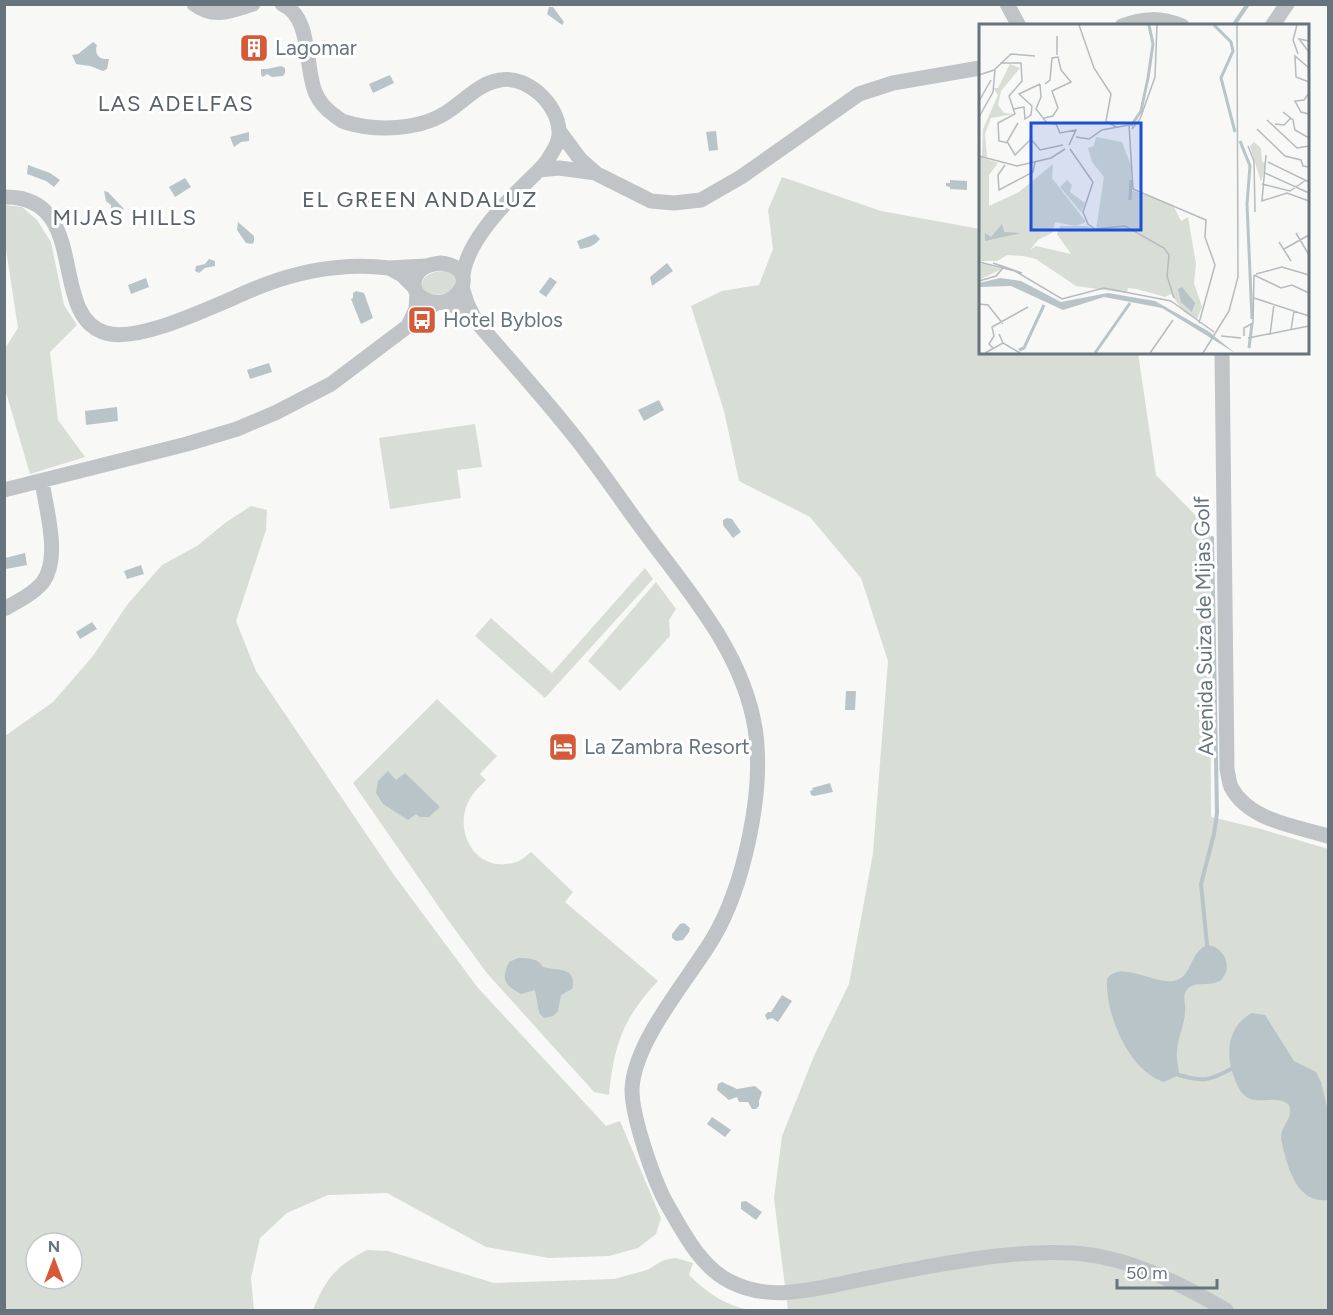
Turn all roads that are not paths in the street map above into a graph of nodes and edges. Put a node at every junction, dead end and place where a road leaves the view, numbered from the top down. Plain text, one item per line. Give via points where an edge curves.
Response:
1 (194, 4) edge
2 (253, 4) edge
3 (282, 4) edge
4 (1007, 4) edge
5 (1287, 4) edge
6 (1018, 24) edge
7 (1127, 24) edge
8 (1175, 24) edge
9 (1273, 24) edge
10 (979, 68) edge
11 (560, 132) junction
12 (539, 170) junction
13 (597, 174) junction
14 (4, 197) edge
15 (426, 266) junction
16 (389, 268) junction
17 (463, 281) junction
18 (415, 290) junction
19 (440, 303) junction
20 (476, 321) junction
21 (408, 326) junction
22 (1222, 354) edge
23 (42, 481) junction
24 (4, 490) edge
25 (4, 609) edge
26 (1329, 836) edge
27 (1226, 1311) edge

1 - 2 street via 207,13 221,13
3 - 11 street via 296,14 302,27 315,94 343,122 376,127 419,125 438,119 489,83 511,79 539,94 554,114
4 - 6 street
5 - 9 street
7 - 8 street via 1140,19
10 - 13 street via 893,83 859,94 741,177 701,200 651,201
11 - 12 street via 547,163
11 - 13 street
12 - 13 street via 559,168
12 - 17 street via 482,231 467,257
14 - 16 street via 34,203 54,223 62,236 77,304 96,330 108,334 125,336 153,330 267,284 313,271 347,266
15 - 16 street
15 - 17 street via 447,264
15 - 18 street via 416,275
16 - 18 street via 402,275
17 - 19 street via 452,299
17 - 20 street
18 - 19 street
18 - 21 street via 417,304
19 - 20 street via 457,307
19 - 21 street via 426,309
20 - 27 street via 569,429 689,592 730,652 746,690 756,729 758,766 752,825 730,902 714,937 641,1048 632,1088 638,1127 664,1197 707,1266 728,1281 755,1291 781,1294 964,1260 1074,1254 1137,1266
21 - 23 street via 331,384 237,429
22 - 26 street, Avenida Suiza de Mijas Golf via 1227,769 1231,787 1262,816
23 - 24 street
23 - 25 street via 53,556 50,570 41,583

